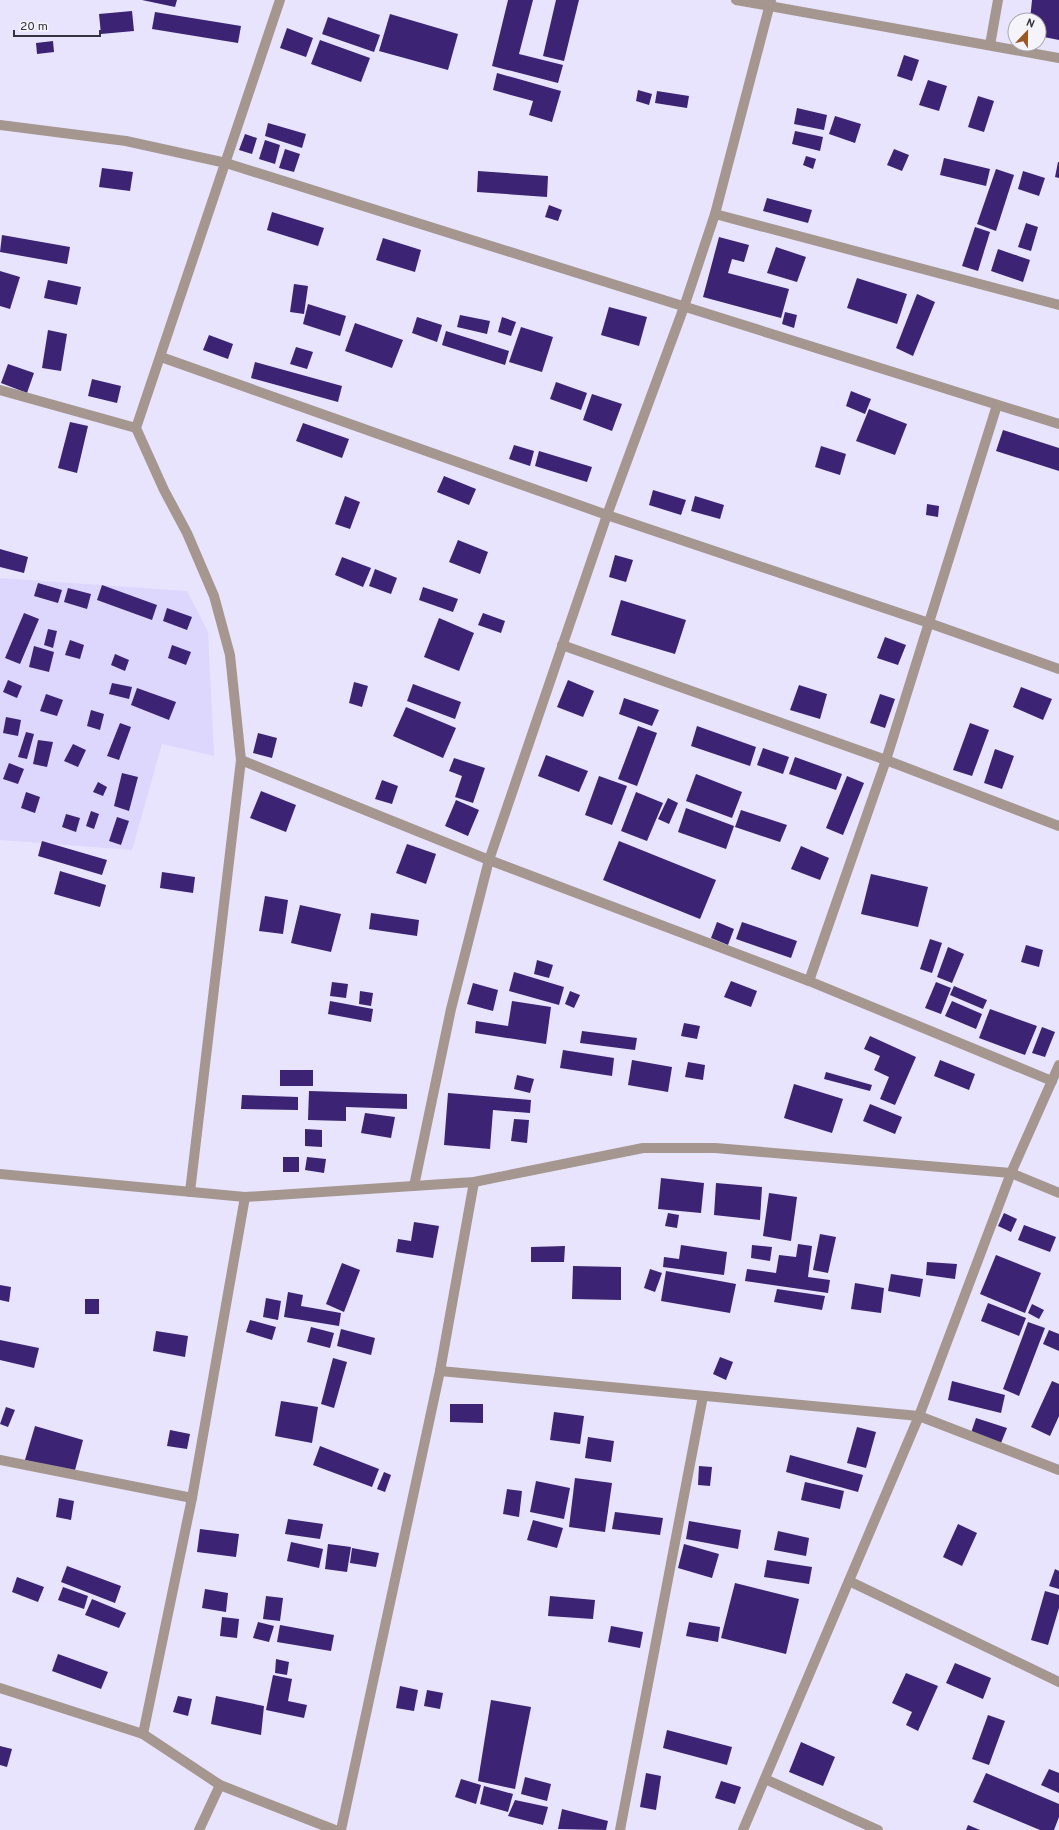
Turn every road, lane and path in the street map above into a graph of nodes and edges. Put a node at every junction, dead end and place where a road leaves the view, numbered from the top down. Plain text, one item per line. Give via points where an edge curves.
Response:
1 (280, 0) edge
2 (736, 0) edge
3 (998, 0) edge
4 (770, 3) edge
5 (990, 45) junction
6 (1059, 58) edge
7 (0, 125) edge
8 (226, 163) junction
9 (715, 214) junction
10 (1059, 305) edge
11 (684, 307) junction
12 (161, 357) junction
13 (0, 390) edge
14 (997, 405) junction
15 (1059, 424) edge
16 (136, 428) junction
17 (607, 515) junction
18 (929, 623) junction
19 (562, 645) junction
20 (1059, 669) edge
21 (241, 760) junction
22 (886, 760) junction
23 (1059, 826) edge
24 (489, 860) junction
25 (810, 981) junction
26 (1059, 1065) edge
27 (1052, 1080) junction
28 (1011, 1172) junction
29 (0, 1174) edge
30 (474, 1182) junction
31 (414, 1186) junction
32 (190, 1192) junction
33 (1059, 1193) edge
34 (245, 1197) junction
35 (440, 1371) junction
36 (702, 1396) junction
37 (919, 1416) junction
38 (0, 1460) edge
39 (1059, 1470) edge
40 (192, 1498) junction
41 (849, 1581) junction
42 (1059, 1682) edge
43 (0, 1688) edge
44 (143, 1734) junction
45 (765, 1779) junction
46 (220, 1785) junction
47 (199, 1830) edge
48 (335, 1830) edge
49 (340, 1830) edge
50 (620, 1830) edge
51 (743, 1830) edge
52 (878, 1830) edge

1 - 8 street
2 - 4 street
3 - 5 street
4 - 5 street
4 - 9 street
5 - 6 street
7 - 8 street via 126,141
8 - 11 street
8 - 12 street
9 - 10 street
9 - 11 street
11 - 14 street
11 - 17 street
12 - 16 street
12 - 17 street
13 - 16 street
14 - 15 street
14 - 18 street
16 - 21 street via 187,533 214,596 230,655
17 - 18 street
17 - 19 street
18 - 20 street
18 - 22 street
19 - 22 street
19 - 24 street
21 - 24 street
21 - 32 street
22 - 23 street
22 - 25 street
24 - 25 street
24 - 31 street via 451,1009
25 - 27 street
26 - 27 street
27 - 28 street
28 - 30 street via 715,1148 643,1148
28 - 33 street
28 - 37 street
29 - 32 street
30 - 31 street
30 - 35 street
31 - 34 street
32 - 34 street
34 - 40 street
35 - 36 street
35 - 49 street
36 - 37 street
36 - 50 street
37 - 39 street
37 - 41 street
38 - 40 street
40 - 44 street
41 - 42 street
41 - 45 street
43 - 44 street
44 - 46 street
45 - 51 street
45 - 52 street
46 - 47 street
46 - 48 street

